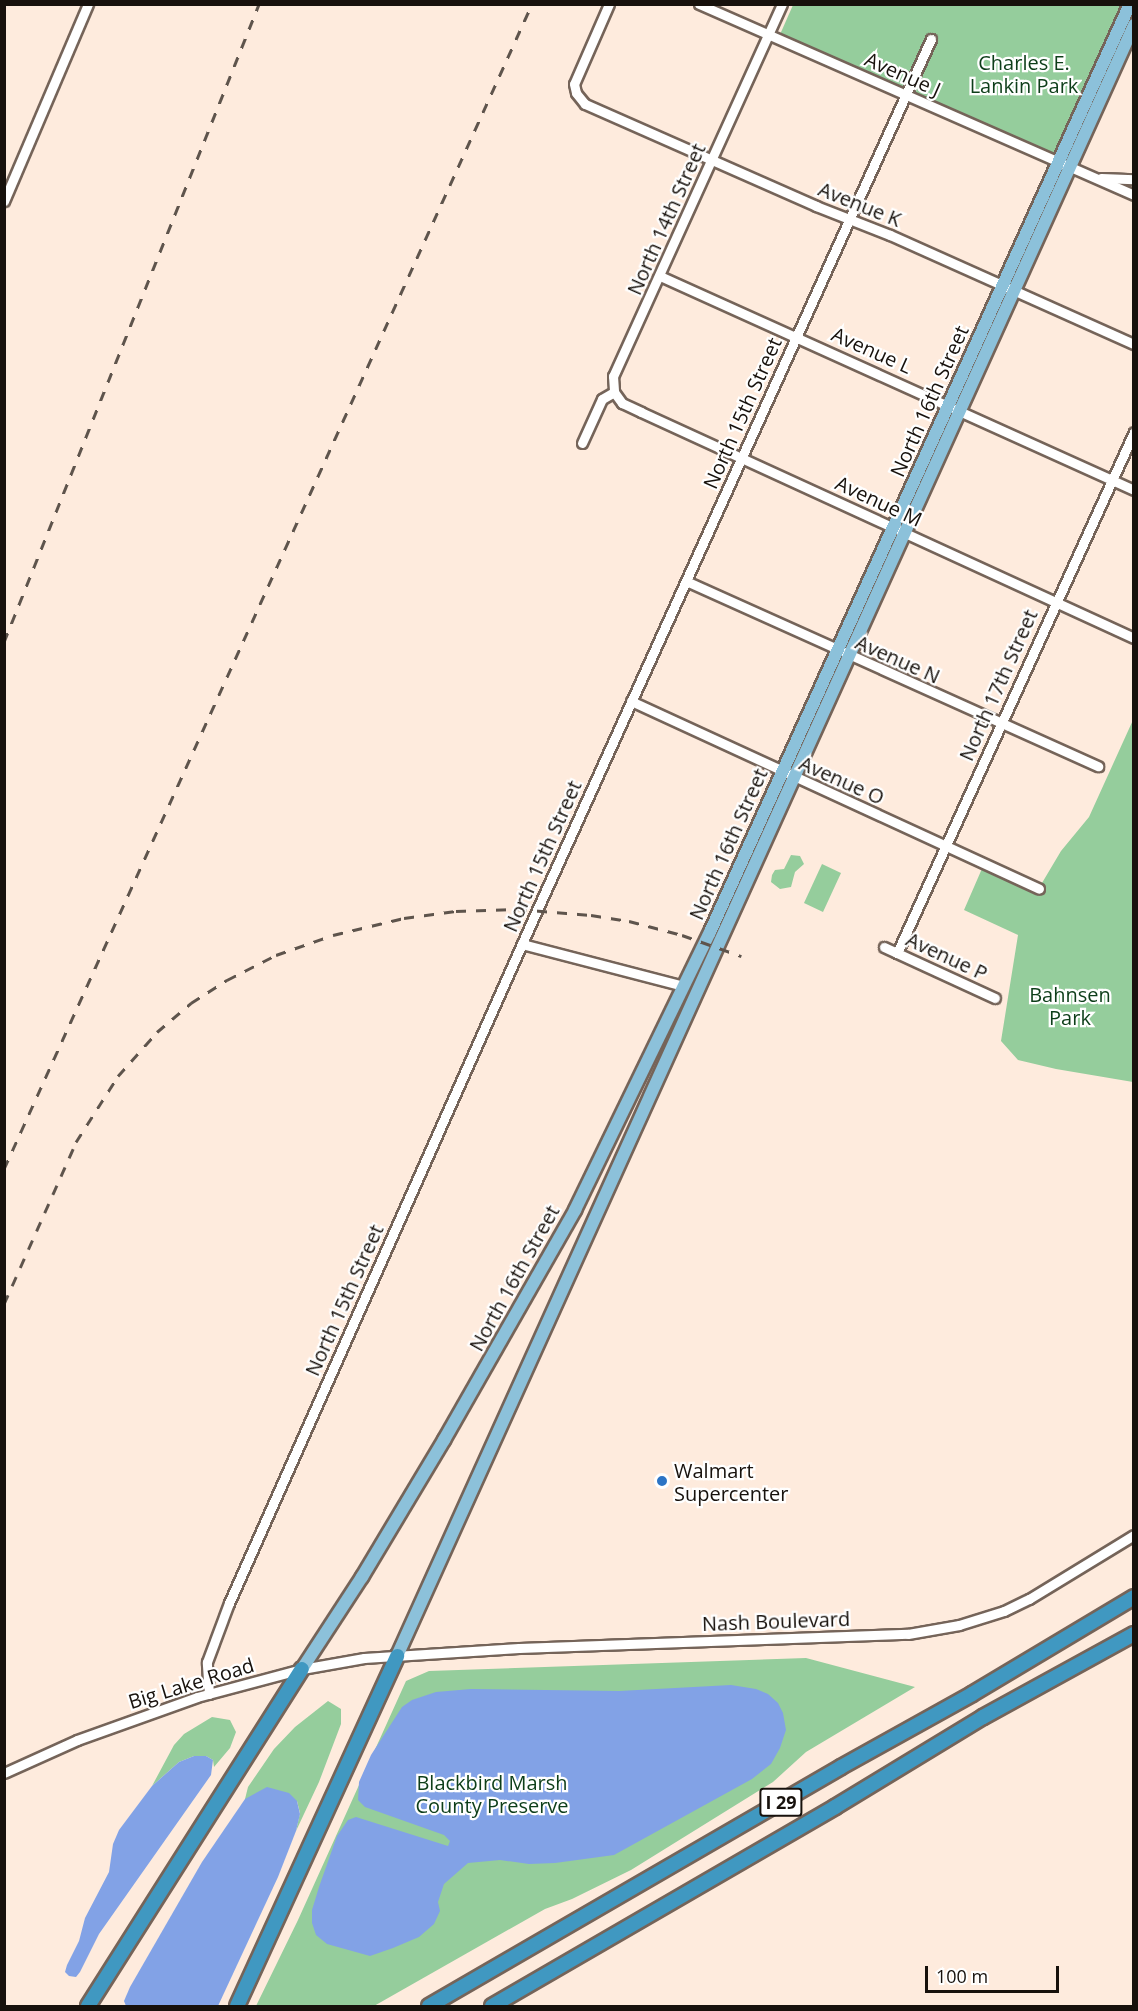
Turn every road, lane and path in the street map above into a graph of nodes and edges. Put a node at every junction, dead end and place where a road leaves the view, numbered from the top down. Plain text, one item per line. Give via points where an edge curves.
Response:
1 (609, 4) edge
2 (699, 4) edge
3 (782, 4) edge
4 (1130, 4) edge
5 (85, 6) edge
6 (1134, 25) edge
7 (768, 35) junction
8 (931, 39) dead end
9 (1124, 43) edge
10 (905, 95) junction
11 (711, 161) junction
12 (1064, 164) junction
13 (1092, 177) junction
14 (1134, 179) edge
15 (1134, 195) edge
16 (4, 201) edge
17 (849, 219) junction
18 (660, 276) junction
19 (1008, 287) junction
20 (797, 336) junction
21 (1134, 344) edge
22 (614, 392) junction
23 (954, 407) junction
24 (1134, 432) edge
25 (582, 443) dead end
26 (741, 458) junction
27 (1112, 480) junction
28 (1134, 490) edge
29 (898, 530) junction
30 (686, 582) junction
31 (1056, 602) junction
32 (1134, 638) edge
33 (842, 654) junction
34 (631, 701) junction
35 (1000, 724) junction
36 (1098, 766) dead end
37 (788, 775) junction
38 (946, 847) junction
39 (1039, 889) dead end
40 (522, 944) junction
41 (884, 947) dead end
42 (897, 953) junction
43 (683, 986) junction
44 (995, 998) dead end
45 (1134, 1534) edge
46 (1134, 1597) edge
47 (1134, 1634) edge
48 (397, 1656) junction
49 (302, 1669) junction
50 (209, 1694) junction
51 (4, 1773) edge
52 (88, 2007) edge
53 (237, 2007) edge
54 (429, 2007) edge
55 (492, 2007) edge

1 - 11 street, Avenue K via 576,76 576,93 597,111
2 - 7 street, Avenue J
3 - 7 street, North 14th Street
4 - 9 main road, North 16th Street
5 - 16 street
6 - 9 main road, North 16th Street
7 - 10 street, Avenue J
7 - 11 street, North 14th Street
8 - 10 street, North 15th Street
9 - 12 main road, North 16th Street
10 - 12 street, Avenue J
10 - 17 street, North 15th Street
11 - 17 street, Avenue K
11 - 18 street, North 14th Street
12 - 13 street, Avenue J
12 - 19 main road, North 16th Street
13 - 14 street, Avenue J
13 - 15 street, Avenue J
17 - 19 street, Avenue K
17 - 20 street, North 15th Street
18 - 20 street, Avenue L
18 - 22 street, North 14th Street via 613,376
19 - 21 street, Avenue K
19 - 23 main road, North 16th Street
20 - 23 street, Avenue L
20 - 26 street, North 15th Street
22 - 25 street via 602,399
22 - 26 street, Avenue M via 622,403
23 - 27 street, Avenue L
23 - 29 main road, North 16th Street
24 - 27 street, North 17th Street
26 - 29 street, Avenue M
26 - 30 street, North 15th Street
27 - 28 street, Avenue L
27 - 31 street, North 17th Street
29 - 31 street, Avenue M
29 - 33 main road, North 16th Street
30 - 33 street, Avenue N
30 - 34 street, North 15th Street
31 - 32 street, Avenue M
31 - 35 street, North 17th Street
33 - 35 street, Avenue N
33 - 37 main road, North 16th Street
34 - 37 street, Avenue O
34 - 40 street, North 15th Street
35 - 36 street, Avenue N
35 - 38 street, North 17th Street
37 - 38 street, Avenue O
37 - 43 main road, North 16th Street
37 - 48 main road, North 16th Street
38 - 39 street, Avenue O
38 - 42 street, North 17th Street
40 - 43 street
40 - 50 street, North 15th Street via 214,1638 206,1670
41 - 42 street, Avenue P
42 - 44 street, Avenue P
43 - 49 main road, North 16th Street via 548,1260 362,1577
45 - 48 street, Nash Boulevard via 1024,1601 976,1621 933,1631
46 - 54 highway, I 29
47 - 55 highway, I 29 via 983,1718
48 - 49 street, Big Lake Road
48 - 53 highway
49 - 50 street, Big Lake Road
49 - 52 highway
50 - 51 street, Big Lake Road via 106,1729

